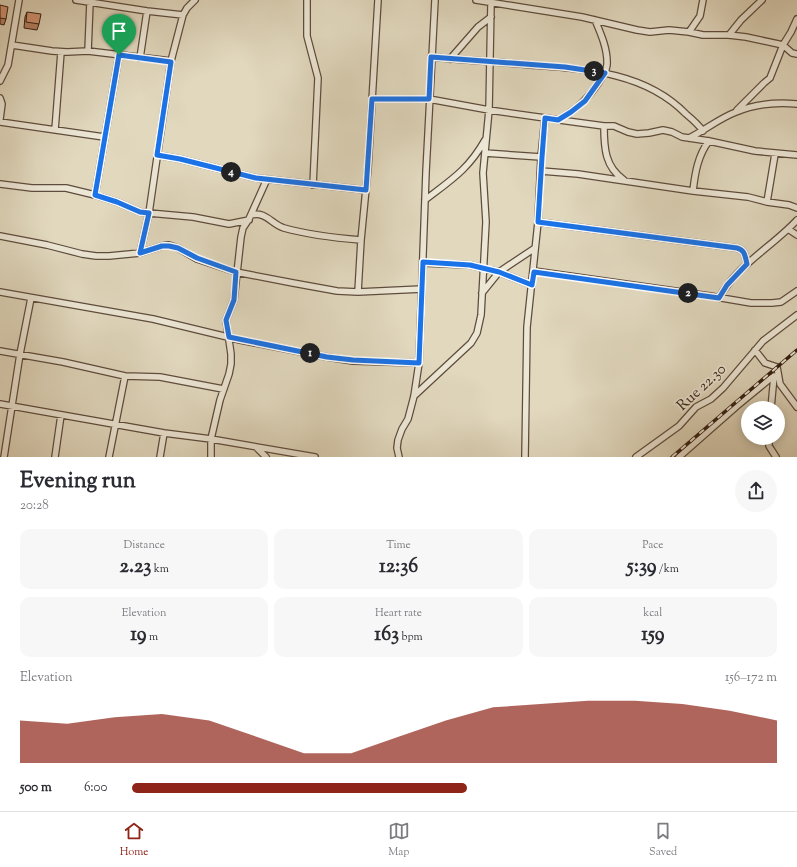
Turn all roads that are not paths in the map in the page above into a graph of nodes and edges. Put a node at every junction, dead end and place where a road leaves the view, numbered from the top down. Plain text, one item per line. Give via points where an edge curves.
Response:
1 (19, 0) edge
2 (76, 0) edge
3 (185, 0) edge
4 (195, 0) edge
5 (307, 0) edge
6 (378, 0) edge
7 (435, 0) edge
8 (476, 0) edge
9 (515, 0) edge
10 (703, 0) edge
11 (762, 0) edge
12 (90, 2) junction
13 (491, 3) junction
14 (511, 6) junction
15 (187, 8) junction
16 (147, 11) junction
17 (183, 15) junction
18 (491, 17) junction
19 (797, 19) edge
20 (595, 20) junction
21 (689, 32) junction
22 (729, 35) junction
23 (783, 44) junction
24 (12, 45) junction
25 (88, 51) junction
26 (61, 52) junction
27 (797, 54) edge
28 (119, 55) junction
29 (431, 57) junction
30 (140, 58) junction
31 (450, 59) junction
32 (490, 61) junction
33 (171, 62) junction
34 (605, 73) junction
35 (0, 81) edge
36 (0, 98) edge
37 (372, 99) junction
38 (429, 99) junction
39 (797, 104) edge
40 (489, 110) junction
41 (735, 112) junction
42 (545, 118) junction
43 (0, 119) edge
44 (558, 120) junction
45 (0, 122) edge
46 (604, 126) junction
47 (55, 130) junction
48 (703, 131) junction
49 (104, 137) junction
50 (689, 138) junction
51 (485, 140) junction
52 (709, 141) junction
53 (485, 153) junction
54 (775, 154) junction
55 (157, 155) junction
56 (797, 155) edge
57 (542, 157) junction
58 (541, 171) junction
59 (267, 179) junction
60 (628, 182) junction
61 (0, 184) edge
62 (313, 185) junction
63 (366, 190) junction
64 (693, 191) junction
65 (95, 195) junction
66 (425, 200) junction
67 (767, 202) junction
68 (797, 208) edge
69 (149, 213) junction
70 (250, 217) junction
71 (797, 220) edge
72 (538, 222) junction
73 (788, 229) junction
74 (797, 235) edge
75 (0, 236) edge
76 (361, 240) junction
77 (535, 248) junction
78 (140, 253) junction
79 (423, 262) junction
80 (747, 264) junction
81 (483, 268) junction
82 (236, 272) junction
83 (499, 272) junction
84 (534, 272) junction
85 (532, 285) junction
86 (422, 289) junction
87 (797, 291) edge
88 (0, 292) edge
89 (358, 292) junction
90 (482, 293) junction
91 (31, 298) junction
92 (719, 298) junction
93 (797, 315) edge
94 (229, 337) junction
95 (755, 350) junction
96 (0, 351) edge
97 (20, 354) junction
98 (419, 363) junction
99 (776, 375) junction
100 (125, 376) junction
101 (223, 389) junction
102 (414, 396) junction
103 (772, 401) edge
104 (0, 404) edge
105 (12, 406) junction
106 (797, 407) edge
107 (61, 415) junction
108 (115, 424) junction
109 (164, 434) junction
110 (211, 439) junction
111 (769, 445) edge
112 (257, 448) junction
113 (4, 457) edge
114 (55, 457) edge
115 (109, 457) edge
116 (160, 457) edge
117 (211, 457) edge
118 (266, 457) edge
119 (315, 457) edge
120 (399, 457) edge
121 (525, 457) edge
122 (636, 457) edge
123 (679, 457) edge
124 (776, 457) edge

1 - 24 street
2 - 12 street
3 - 15 street
4 - 15 street
5 - 62 street via 307,36 318,78
6 - 37 street
7 - 29 street
8 - 13 street
9 - 14 street
10 - 21 street via 700,16
11 - 22 street
12 - 16 street
12 - 25 street
13 - 14 street
13 - 18 street
14 - 20 street
15 - 17 street
16 - 17 street
16 - 30 street
17 - 33 street
18 - 31 street via 478,27
18 - 32 street
19 - 23 street
20 - 21 street via 650,32
20 - 34 street via 604,42 607,66
21 - 22 street
22 - 23 street
23 - 27 street via 792,53
23 - 41 street via 770,78
24 - 26 street
24 - 35 street via 8,65
25 - 26 street
25 - 28 street
26 - 47 street
28 - 30 street
28 - 49 street
29 - 31 street
29 - 38 street
30 - 33 street
31 - 32 street
32 - 34 street
32 - 40 street
33 - 55 street
34 - 44 street via 585,101
34 - 48 street via 632,79 649,87 677,104
36 - 43 street
37 - 38 street
37 - 63 street
38 - 40 street
38 - 66 street
39 - 41 street via 759,105
40 - 42 street
40 - 51 street
41 - 48 street
42 - 44 street
42 - 57 street
44 - 46 street
45 - 47 street
46 - 50 street via 618,127 637,134 663,130
46 - 60 street via 606,159 614,172
47 - 49 street
48 - 50 street
49 - 65 street
50 - 52 street
51 - 53 street
51 - 66 street via 463,170
52 - 54 street
52 - 64 street via 701,152
53 - 57 street
53 - 81 street via 483,184 486,222
54 - 56 street
54 - 67 street
55 - 59 street
55 - 69 street
57 - 58 street
58 - 60 street
58 - 72 street
59 - 62 street
59 - 70 street
60 - 64 street
61 - 65 street via 32,188 66,188
62 - 63 street
63 - 76 street
64 - 67 street via 748,197
65 - 69 street
66 - 79 street
67 - 68 street
69 - 70 street via 193,217 229,224
69 - 78 street
70 - 76 street via 261,214 284,228
70 - 82 street via 240,237
71 - 73 street
72 - 77 street
72 - 80 street via 737,248 744,253
73 - 74 street
73 - 80 street
75 - 78 street via 96,256
76 - 89 street
77 - 83 street
77 - 84 street
78 - 82 street via 169,246
79 - 81 street via 460,263
79 - 86 street
80 - 92 street via 727,285
81 - 83 street
81 - 90 street
82 - 89 street via 337,291
82 - 94 street via 234,300 226,320
83 - 85 street
83 - 90 street
84 - 85 street
84 - 92 street
85 - 121 street via 528,328
86 - 89 street
86 - 98 street
87 - 92 street via 777,303 745,303
88 - 91 street
90 - 102 street via 481,315 477,333 471,343
91 - 94 street via 153,319
91 - 97 street
93 - 95 street, Rue 22.30
94 - 98 street via 320,356
94 - 101 street via 231,364
95 - 99 street via 765,363 777,367
95 - 122 street, Rue 22.30 via 711,399 696,407 680,426
96 - 97 street
97 - 100 street
97 - 105 street
98 - 102 street
99 - 103 street
99 - 106 street
99 - 123 street
100 - 101 street via 160,377
100 - 108 street
101 - 110 street
102 - 120 street via 408,419 398,440
104 - 105 street
105 - 107 street
105 - 113 street
107 - 108 street
107 - 114 street
108 - 109 street
108 - 115 street
109 - 110 street
109 - 116 street
110 - 112 street
110 - 117 street
111 - 124 street
112 - 118 street
112 - 119 street

